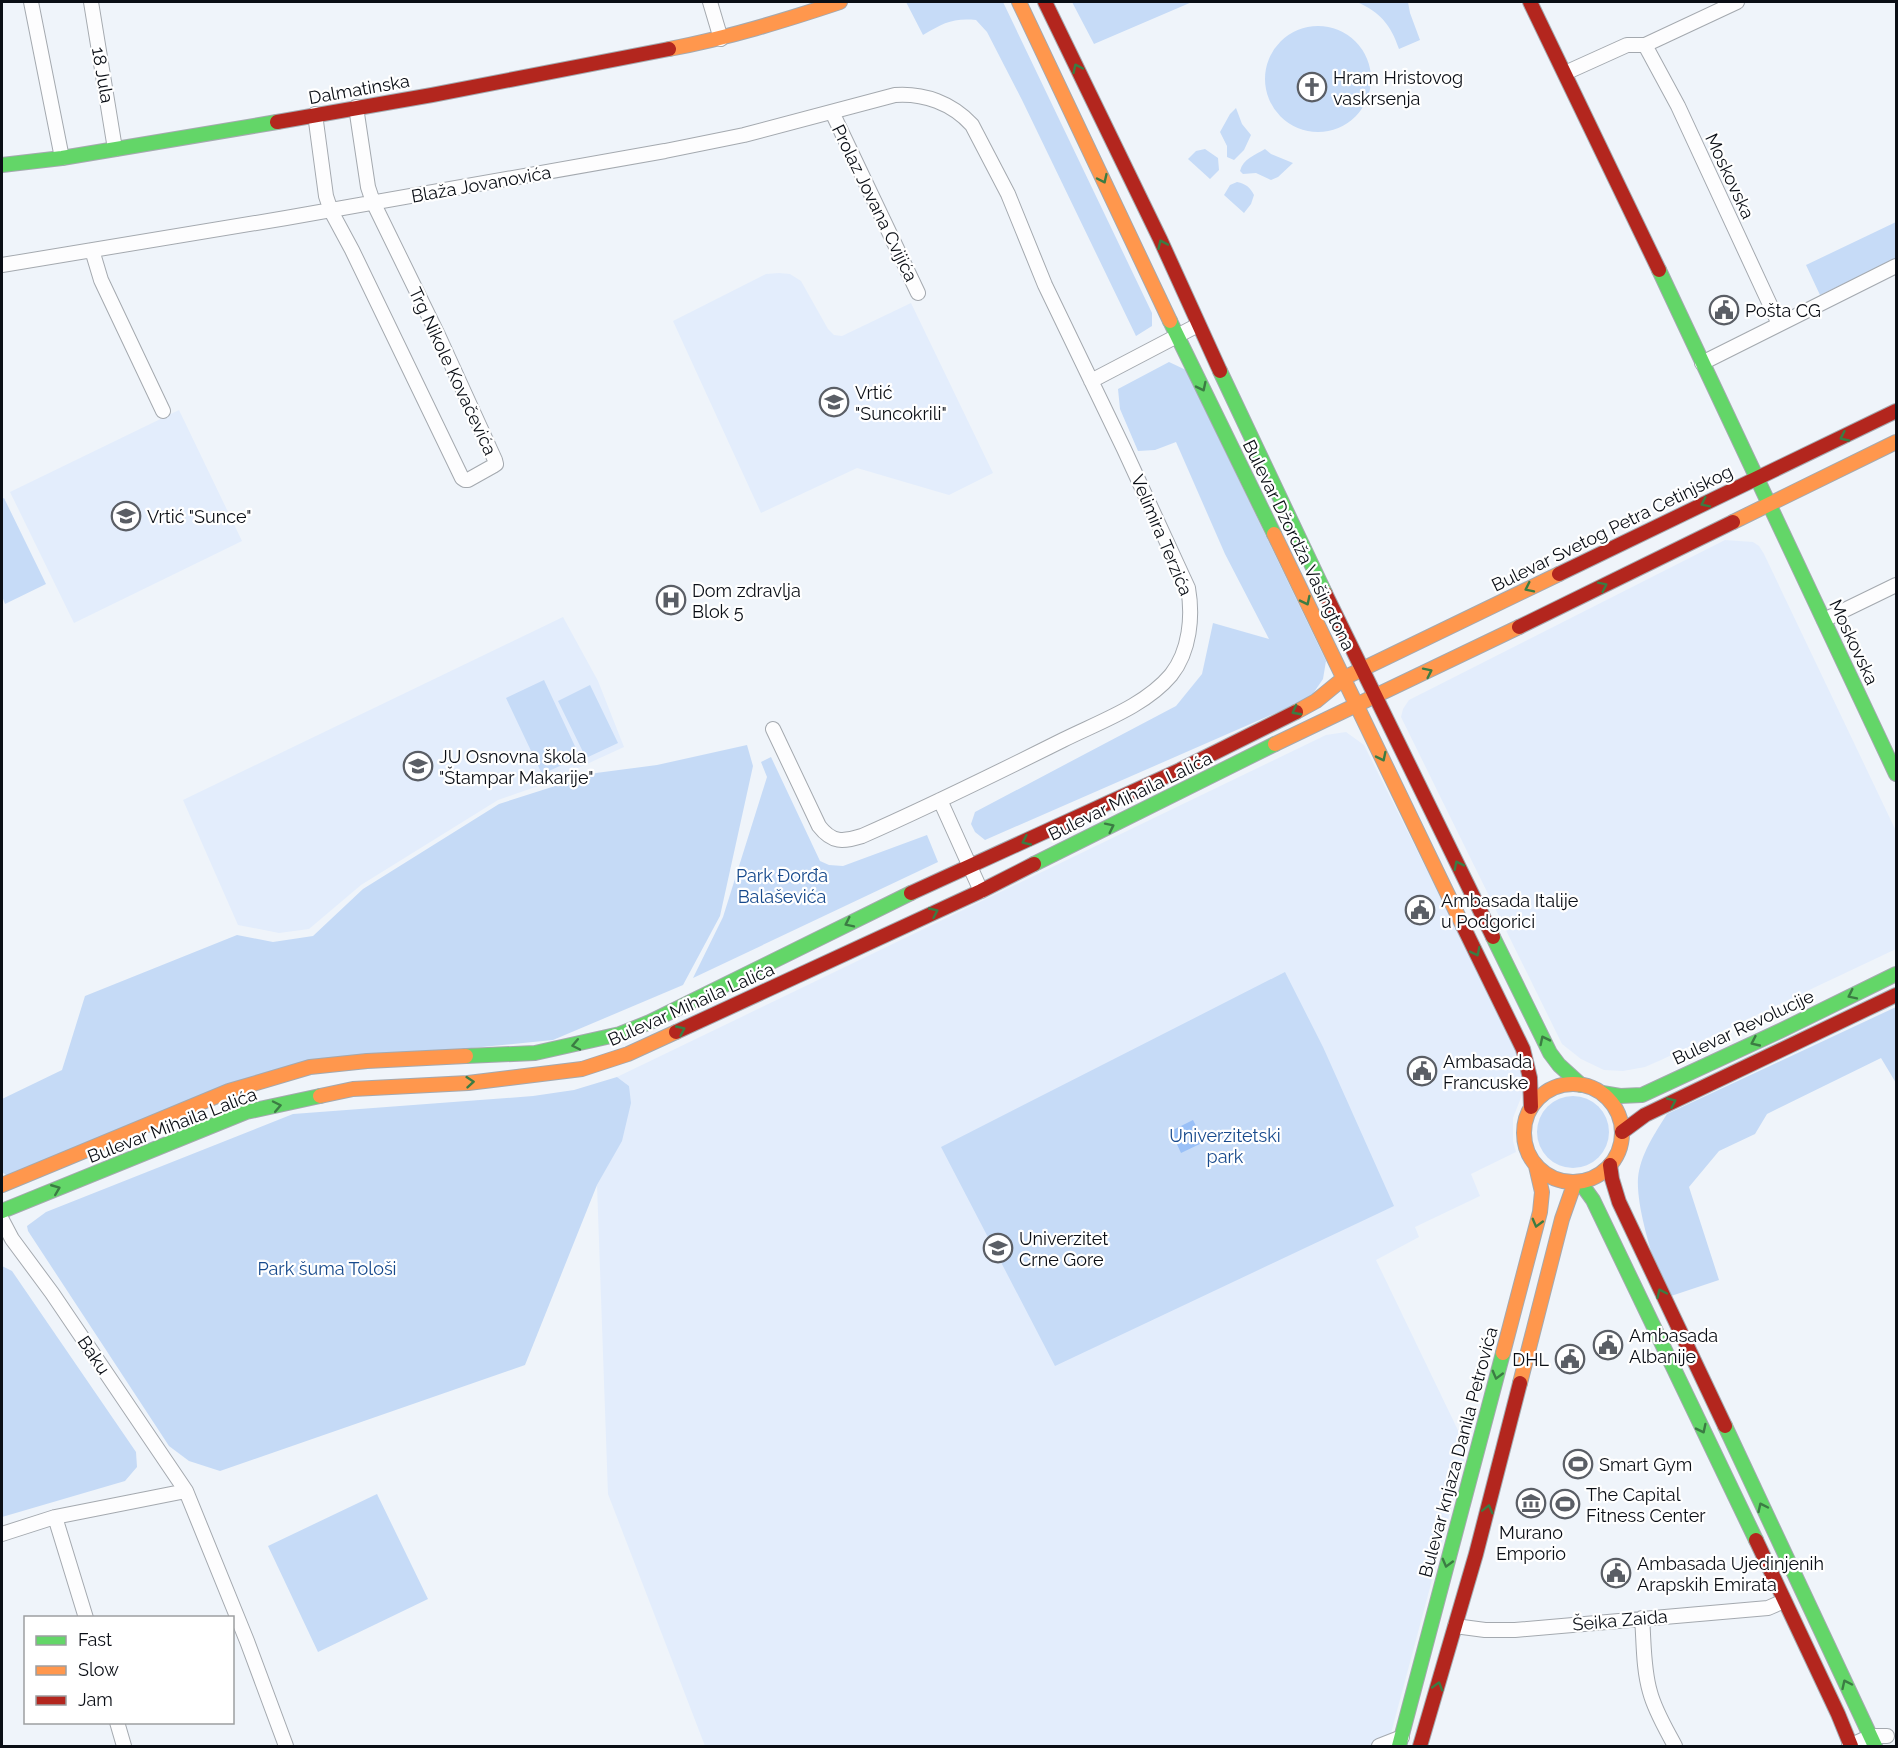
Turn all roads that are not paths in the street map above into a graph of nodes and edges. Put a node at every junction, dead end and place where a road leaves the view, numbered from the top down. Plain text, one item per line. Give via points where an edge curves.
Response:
1 (31, 2) edge
2 (91, 2) edge
3 (710, 2) edge
4 (840, 2) edge
5 (1019, 2) edge
6 (1045, 2) edge
7 (1530, 2) edge
8 (1737, 2) edge
9 (721, 39) junction
10 (1645, 45) junction
11 (1565, 73) junction
12 (356, 107) junction
13 (954, 110) joint
14 (832, 112) junction
15 (315, 114) junction
16 (116, 149) junction
17 (62, 158) junction
18 (2, 165) edge
19 (373, 202) junction
20 (331, 211) junction
21 (92, 250) junction
22 (2, 265) edge
23 (1896, 266) edge
24 (918, 293) dead end
25 (1779, 324) junction
26 (1198, 325) junction
27 (1177, 335) junction
28 (1702, 363) junction
29 (1091, 381) junction
30 (163, 411) dead end
31 (1896, 411) edge
32 (1896, 442) edge
33 (1757, 478) junction
34 (1769, 503) junction
35 (1896, 585) edge
36 (1824, 620) junction
37 (1361, 670) junction
38 (1344, 678) junction
39 (1375, 696) junction
40 (1357, 705) junction
41 (772, 729) dead end
42 (1896, 774) edge
43 (940, 800) junction
44 (970, 866) junction
45 (981, 891) junction
46 (1896, 974) edge
47 (1896, 995) edge
48 (1581, 1085) junction
49 (1602, 1093) junction
50 (1531, 1107) junction
51 (1622, 1132) junction
52 (1610, 1165) junction
53 (1536, 1166) junction
54 (1577, 1182) junction
55 (2, 1185) edge
56 (2, 1211) edge
57 (2, 1220) edge
58 (186, 1491) junction
59 (55, 1517) junction
60 (2, 1534) edge
61 (1784, 1600) junction
62 (86, 1616) edge
63 (1642, 1618) junction
64 (1455, 1626) junction
65 (118, 1724) edge
66 (1892, 1733) edge
67 (1400, 1742) edge
68 (1874, 1743) edge
69 (124, 1746) edge
70 (286, 1746) edge
71 (1379, 1746) edge
72 (1420, 1746) edge
73 (1675, 1746) edge
74 (1850, 1746) edge

1 - 17 street
2 - 16 street, 18 Jula
3 - 9 street
4 - 9 main road, Dalmatinska
5 -> 27 main road, Bulevar Džordža Vašingtona
26 -> 6 main road, Bulevar Džordža Vašingtona
7 - 11 main road, Moskovska
8 - 10 street
9 - 12 main road, Dalmatinska
10 - 11 street via 1627,45
10 - 25 street, Moskovska via 1678,106
11 - 28 main road, Moskovska
12 - 15 main road, Dalmatinska
12 - 19 street
13 - 14 street, Blaža Jovanovića via 925,96 911,94
13 - 29 street, Velimira Terzića via 972,125 1002,181
14 - 19 street, Blaža Jovanovića via 665,151
14 - 24 street, Prolaz Jovana Cvijića
15 - 16 main road, Dalmatinska
15 - 20 street
16 - 17 main road, Dalmatinska
17 - 18 main road, Dalmatinska
19 - 20 street, Blaža Jovanovića
19 - 20 street, Trg Nikole Kovačevića via 495,460 493,466 468,480 462,478
20 - 21 street, Blaža Jovanovića
21 - 22 street, Blaža Jovanovića
21 - 30 street via 101,280
23 - 25 street
25 - 28 street
26 - 27 street
26 - 37 main road, Bulevar Džordža Vašingtona
27 - 29 street
27 -> 38 main road, Bulevar Džordža Vašingtona
28 - 33 main road, Moskovska
29 - 43 street, Velimira Terzića via 1188,588 1192,608 1187,643 1173,674 1147,698
31 -> 33 main road, Bulevar Svetog Petra Cetinjskog
32 - 34 main road
33 - 34 main road, Moskovska
33 -> 37 main road, Bulevar Svetog Petra Cetinjskog
34 - 36 main road, Moskovska
39 -> 34 main road
35 - 36 street
36 - 42 main road, Moskovska
37 - 38 main road, Bulevar Svetog Petra Cetinjskog
37 - 39 main road, Bulevar Džordža Vašingtona
38 - 40 main road, Bulevar Džordža Vašingtona
38 -> 44 main road, Bulevar Mihaila Lalića via 1316,701 1266,728
39 - 40 main road
48 -> 39 main road, Bulevar Džordža Vašingtona via 1550,1053
45 -> 40 main road, Bulevar Mihaila Lalića
40 -> 50 main road, Bulevar Džordža Vašingtona via 1523,1049 1528,1063
41 - 43 street, Velimira Terzića via 819,826 829,836 846,841 862,836
43 - 44 street
44 - 45 street
44 -> 55 main road, Bulevar Mihaila Lalića via 620,1034 535,1053 310,1067 230,1091
56 -> 45 main road, Bulevar Mihaila Lalića via 246,1112 353,1089 468,1083 582,1069 628,1054
46 -> 49 main road, Bulevar Revolucije via 1642,1095
51 -> 47 main road, Bulevar Revolucije via 1645,1115
48 - 49 main road
48 - 50 main road via 1558,1086
49 - 51 main road via 1614,1106
50 - 53 main road via 1524,1142
51 - 52 main road
52 - 54 main road via 1591,1179
68 -> 52 main road via 1618,1202
53 - 54 main road via 1554,1178
53 -> 67 main road, Bulevar knjaza Danila Petrovića via 1542,1192 1540,1212
54 -> 61 main road via 1593,1200
64 -> 54 main road via 1562,1219
57 - 58 street, Baku
58 - 59 street
58 - 70 street, Baku
59 - 60 street
59 - 62 street
61 - 63 street, Šeika Zaida via 1768,1608
61 - 74 main road
63 - 64 street, Šeika Zaida via 1515,1630
63 - 73 street via 1650,1692
72 -> 64 main road
65 - 69 street
66 - 68 street
67 - 71 street
68 - 74 street

